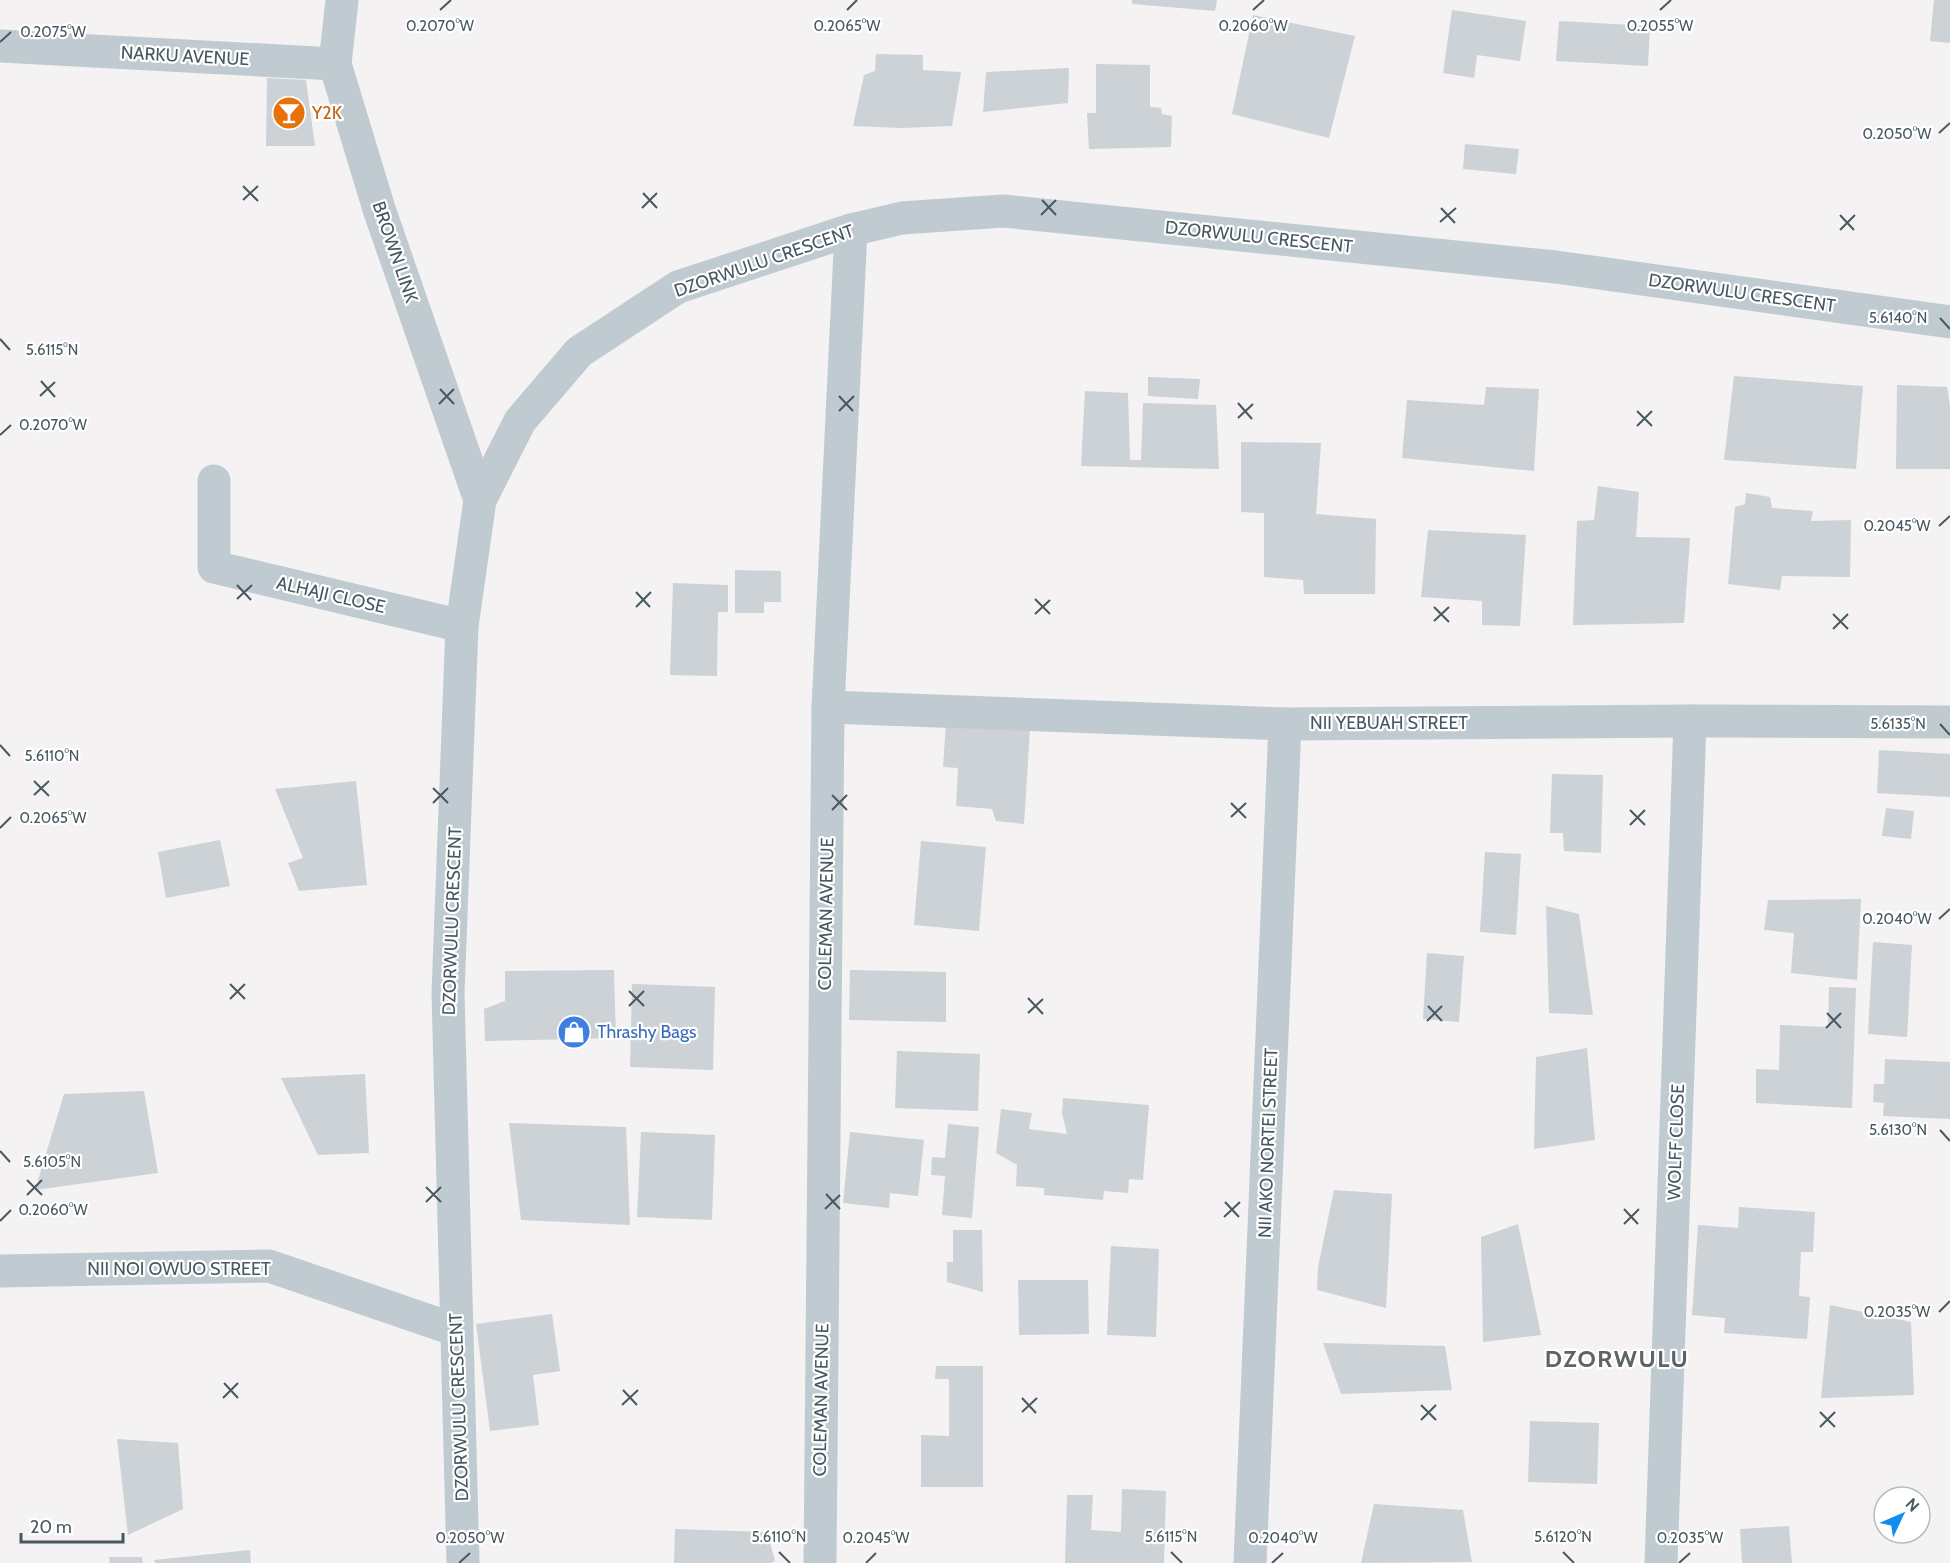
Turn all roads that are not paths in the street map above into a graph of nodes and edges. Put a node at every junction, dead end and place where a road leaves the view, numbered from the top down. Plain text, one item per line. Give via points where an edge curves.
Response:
1 (342, 0) edge
2 (0, 46) edge
3 (335, 64) junction
4 (851, 230) junction
5 (1950, 322) edge
6 (214, 481) dead end
7 (480, 500) junction
8 (462, 626) junction
9 (828, 707) junction
10 (1690, 721) junction
11 (1950, 722) edge
12 (1285, 724) junction
13 (0, 1270) edge
14 (456, 1330) junction
15 (463, 1563) edge
16 (820, 1563) edge
17 (1250, 1563) edge
18 (1661, 1563) edge

1 - 3 street, BROWN LINK
2 - 3 street, NARKU AVENUE
3 - 7 street, BROWN LINK via 379,209
4 - 5 street, DZORWULU CRESCENT via 902,218 1003,211 1556,267
4 - 7 street, DZORWULU CRESCENT via 678,287 579,352 520,421
4 - 9 street, COLEMAN AVENUE
6 - 8 street, ALHAJI CLOSE via 214,567
7 - 8 street, DZORWULU CRESCENT
8 - 14 street, DZORWULU CRESCENT via 448,993
9 - 12 street, NII YEBUAH STREET
9 - 16 street, COLEMAN AVENUE
10 - 11 street, NII YEBUAH STREET
10 - 12 street, NII YEBUAH STREET
10 - 18 street, WOLFF CLOSE
12 - 17 street, NII AKO NORTEI STREET
13 - 14 street, NII NOI OWUO STREET via 269,1266
14 - 15 street, DZORWULU CRESCENT

